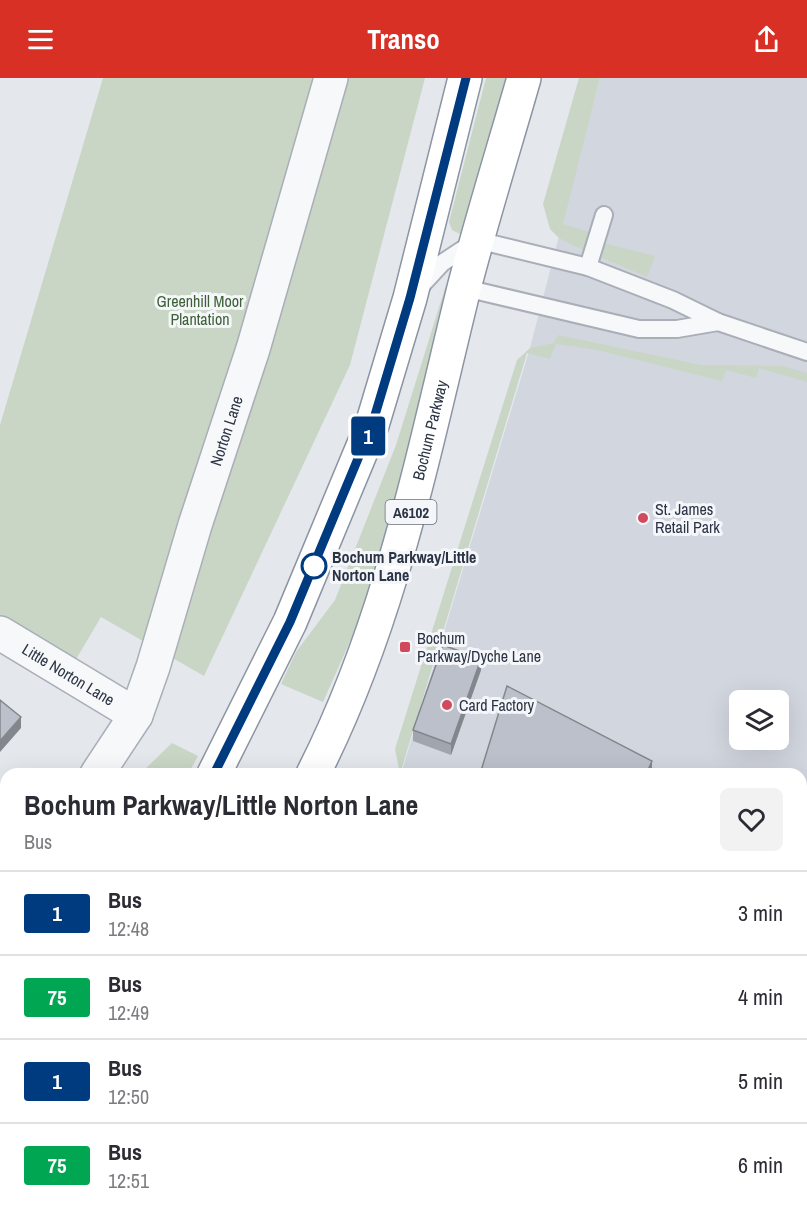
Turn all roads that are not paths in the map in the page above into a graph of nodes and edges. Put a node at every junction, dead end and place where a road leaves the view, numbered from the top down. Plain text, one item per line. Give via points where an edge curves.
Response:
1 (331, 78) edge
2 (465, 78) edge
3 (524, 78) edge
4 (604, 215) dead end
5 (477, 240) junction
6 (434, 250) junction
7 (588, 267) junction
8 (465, 288) junction
9 (718, 322) junction
10 (807, 352) edge
11 (0, 633) edge
12 (136, 715) junction
13 (101, 768) edge
14 (217, 768) edge
15 (319, 768) edge

1 - 12 street, Norton Lane via 253,349
2 - 6 main road
3 - 5 main road, Bochum Parkway / A6102
4 - 7 lane
5 - 6 lane
5 - 7 lane
5 - 8 main road, Bochum Parkway / A6102
6 - 8 lane
6 - 14 main road via 410,298 372,425 290,622
7 - 9 lane
8 - 9 lane via 639,329
8 - 15 main road, Bochum Parkway / A6102 via 416,496 384,603
9 - 10 lane
11 - 12 street, Little Norton Lane
12 - 13 street, Norton Lane

